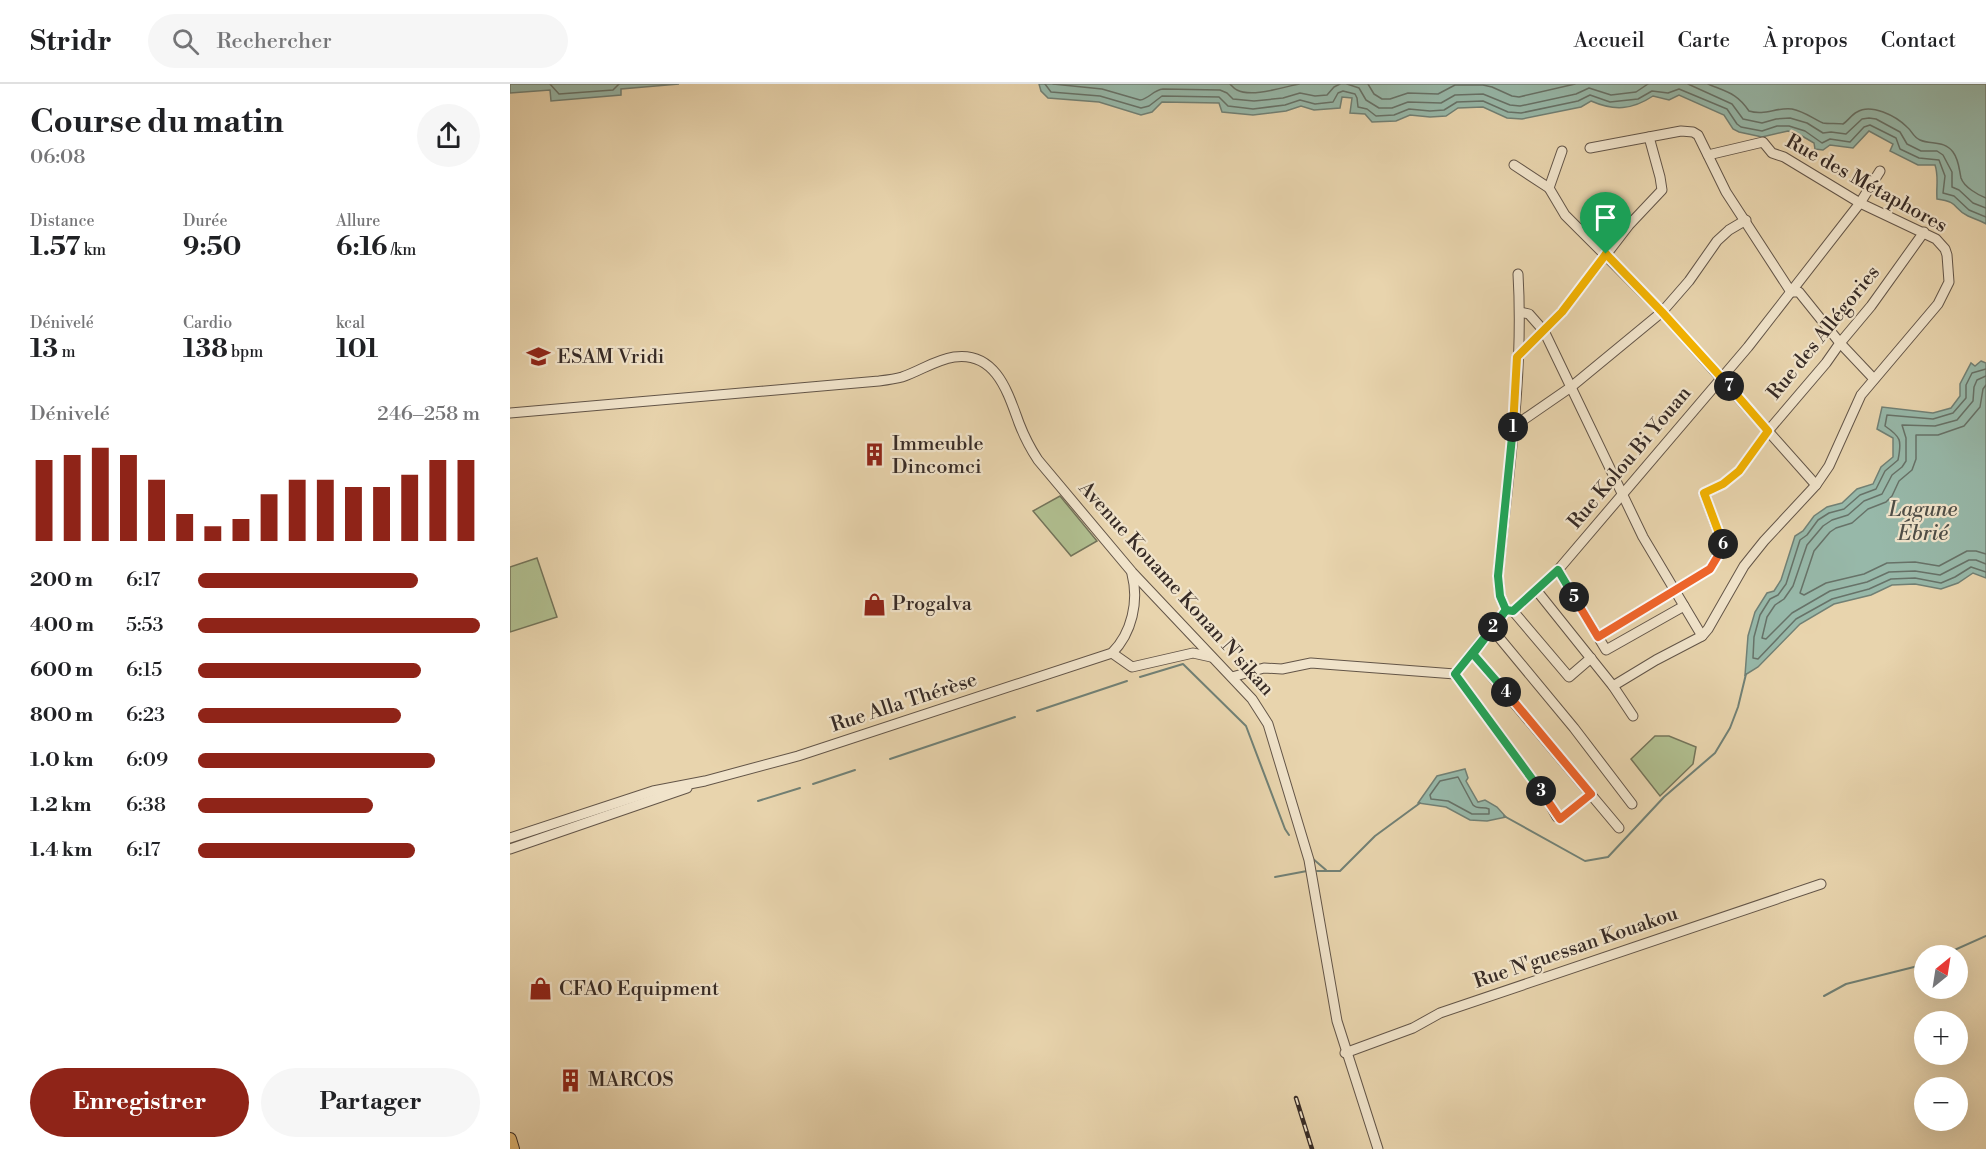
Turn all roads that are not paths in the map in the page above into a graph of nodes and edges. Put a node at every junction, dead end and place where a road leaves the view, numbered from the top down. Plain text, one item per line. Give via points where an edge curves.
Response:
1 (1649, 137) junction
2 (1590, 148) dead end
3 (1562, 152) dead end
4 (1708, 155) junction
5 (1514, 165) dead end
6 (1880, 171) dead end
7 (1549, 188) junction
8 (1860, 203) junction
9 (1746, 220) junction
10 (1924, 232) junction
11 (1606, 254) junction
12 (1518, 274) dead end
13 (1791, 292) junction
14 (1520, 312) junction
15 (1662, 312) junction
16 (1544, 331) junction
17 (1840, 343) junction
18 (1517, 357) junction
19 (1721, 378) junction
20 (1874, 379) junction
21 (1571, 387) junction
22 (510, 413) edge
23 (1513, 427) junction
24 (1768, 431) junction
25 (1816, 485) junction
26 (1623, 494) junction
27 (1558, 570) junction
28 (1132, 572) junction
29 (1537, 591) junction
30 (1676, 591) junction
31 (1684, 606) junction
32 (1509, 611) junction
33 (1492, 629) junction
34 (1702, 636) junction
35 (1598, 637) junction
36 (1112, 653) junction
37 (1473, 654) junction
38 (1213, 658) junction
39 (1591, 658) junction
40 (1455, 674) junction
41 (1232, 677) junction
42 (1613, 686) junction
43 (1633, 716) dead end
44 (705, 781) junction
45 (1591, 794) junction
46 (1632, 804) dead end
47 (1619, 828) dead end
48 (510, 838) edge
49 (510, 849) edge
50 (1821, 884) dead end
51 (1345, 1053) junction
52 (510, 1139) edge
53 (513, 1149) edge
54 (1378, 1149) edge

1 - 2 street
1 - 4 street via 1693,132
1 - 11 street via 1662,190
3 - 7 street
4 - 8 street, Rue des Métaphores via 1763,142 1772,153
4 - 9 street via 1726,192
5 - 7 street
6 - 8 street, Rue Kolou Bi Youan
7 - 11 street via 1565,215
8 - 10 street, Rue des Métaphores
8 - 13 street, Rue Kolou Bi Youan
9 - 13 street
9 - 15 street via 1717,241
10 - 17 street, Rue des Allégories
10 - 20 street, Rue des Métaphores via 1945,249 1949,282 1938,304
11 - 15 street
11 - 16 street
12 - 14 street
13 - 17 street via 1799,292
13 - 19 street, Rue Kolou Bi Youan
14 - 16 street via 1532,316
14 - 18 street
15 - 19 street
15 - 21 street
16 - 18 street
16 - 21 street
17 - 20 street
17 - 24 street, Rue des Allégories
18 - 23 street
19 - 24 street
19 - 26 street, Rue Kolou Bi Youan
20 - 25 street, Rue des Métaphores via 1861,395 1829,466
21 - 23 street
21 - 26 street
22 - 28 street, Avenue Kouame Konan N'sikan via 879,381 901,377 940,360 956,357 980,361 1001,379 1038,460
23 - 32 street via 1498,576 1500,596
24 - 25 street
24 - 30 street, Rue des Allégories via 1739,471 1704,493 1723,544 1710,569
25 - 34 street, Rue des Métaphores via 1744,566
26 - 27 street, Rue Kolou Bi Youan
26 - 30 street via 1643,537
27 - 29 street, Rue Kolou Bi Youan
27 - 35 street
28 - 36 street via 1135,595 1130,625
28 - 38 street, Avenue Kouame Konan N'sikan
29 - 32 street, Rue Kolou Bi Youan
29 - 39 street
30 - 31 street
30 - 35 street
31 - 34 street
31 - 35 street via 1609,649 1604,649
32 - 33 street, Rue Kolou Bi Youan
32 - 39 street via 1569,677
33 - 37 street, Rue Kolou Bi Youan
33 - 46 street
34 - 42 street, Rue des Métaphores
36 - 38 street via 1132,667 1193,654
36 - 44 street, Rue Alla Thérèse via 866,735
37 - 40 street, Rue Kolou Bi Youan
37 - 45 street
38 - 41 street, Avenue Kouame Konan N'sikan
39 - 42 street
40 - 41 street via 1311,663 1264,668
40 - 45 street via 1557,816 1562,818
41 - 51 street, Avenue Kouame Konan N'sikan via 1268,724 1291,795 1309,860
42 - 43 street
44 - 48 street, Rue Alla Thérèse via 653,791
44 - 49 street, Rue Alla Thérèse
45 - 47 street
50 - 51 street, Rue N'guessan Kouakou via 1440,1013 1413,1028
51 - 54 street, Avenue Kouame Konan N'sikan
52 - 53 main road

